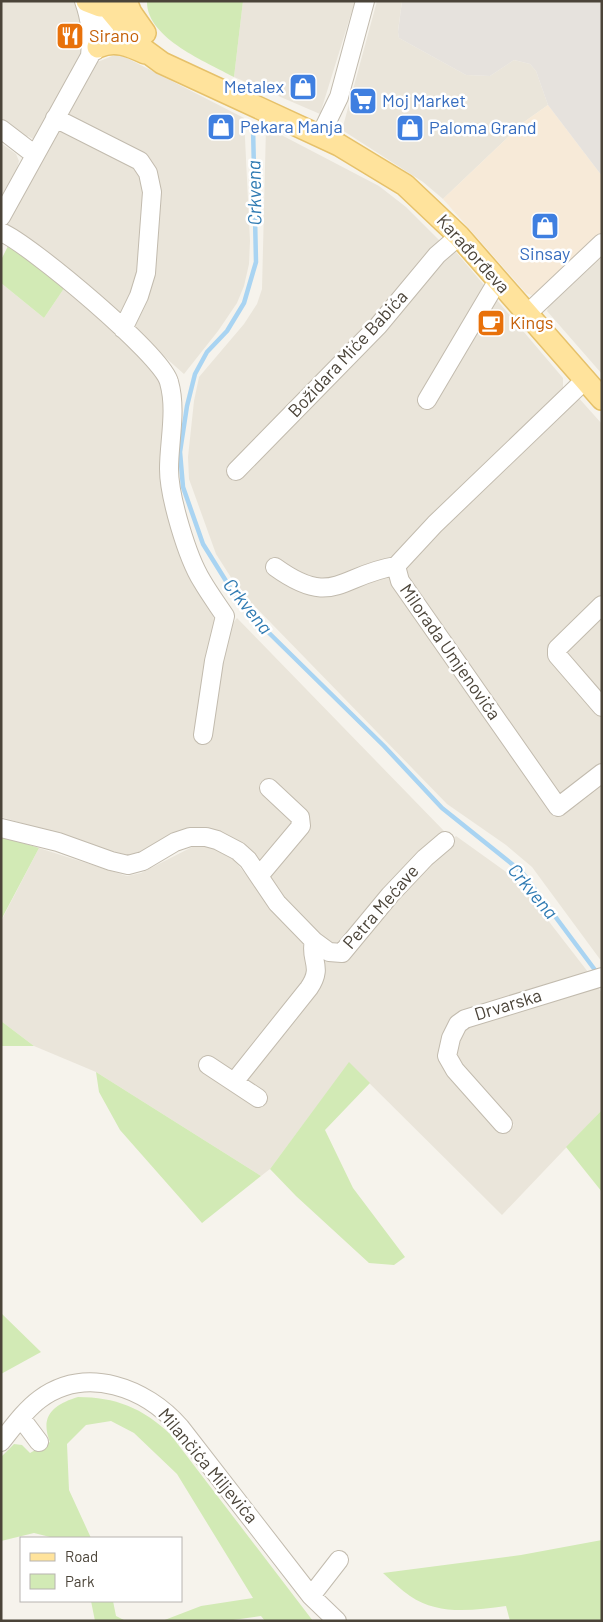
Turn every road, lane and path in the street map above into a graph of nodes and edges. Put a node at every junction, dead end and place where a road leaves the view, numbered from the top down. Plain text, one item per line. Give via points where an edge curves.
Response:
1 (365, 1) edge
2 (104, 3) edge
3 (94, 52) junction
4 (151, 56) junction
5 (180, 72) junction
6 (55, 118) junction
7 (1, 129) edge
8 (320, 136) junction
9 (35, 155) junction
10 (1, 218) edge
11 (1, 232) edge
12 (459, 236) junction
13 (602, 243) edge
14 (498, 280) junction
15 (527, 314) junction
16 (123, 329) junction
17 (585, 380) junction
18 (602, 399) edge
19 (427, 400) dead end
20 (236, 471) dead end
21 (396, 566) junction
22 (274, 567) dead end
23 (602, 605) edge
24 (602, 707) edge
25 (203, 735) dead end
26 (602, 773) edge
27 (269, 788) dead end
28 (1, 828) edge
29 (445, 840) dead end
30 (259, 876) junction
31 (314, 941) junction
32 (596, 978) edge
33 (208, 1064) dead end
34 (234, 1082) junction
35 (258, 1098) dead end
36 (503, 1124) dead end
37 (21, 1418) junction
38 (1, 1442) edge
39 (39, 1442) dead end
40 (339, 1560) dead end
41 (311, 1596) junction
42 (337, 1621) edge

1 - 8 street via 338,97
2 - 3 street via 104,35
2 - 4 main road, Karađorđeva
2 - 5 main road, Karađorđeva via 131,13 153,44
3 - 4 main road via 114,43
3 - 6 street
4 - 5 main road, Karađorđeva
5 - 8 main road, Karađorđeva
6 - 9 street
6 - 16 street via 140,161 148,173 153,200 146,273 143,287
7 - 9 street
8 - 12 main road, Karađorđeva via 362,157 405,185
9 - 10 street
11 - 16 street via 15,238 47,262
12 - 14 main road, Karađorđeva
12 - 20 street, Božidara Miće Babića via 437,255 378,326
13 - 15 street
14 - 15 main road, Karađorđeva
14 - 19 street
15 - 17 main road, Karađorđeva
16 - 25 street via 160,366 170,383 169,468 172,495 198,572 225,616 214,661
17 - 18 main road, Karađorđeva
17 - 21 street, Milorada Umjenovića via 435,524
21 - 22 street via 324,588 303,585
21 - 26 street, Milorada Umjenovića via 400,581 558,806
23 - 24 street via 557,649 557,655
27 - 30 street via 300,816 301,822
28 - 30 street, Petra Mećave via 128,864 143,861 175,842 190,837 206,837 238,851
29 - 31 street, Petra Mećave via 390,895 342,952 329,952
30 - 31 street, Petra Mećave via 288,917
31 - 34 street, Petra Mećave via 312,948 317,966 313,982
32 - 36 street, Drvarska via 465,1019 454,1031 447,1048 450,1063
33 - 34 street
34 - 35 street
37 - 38 street, Milančića Miljevića
37 - 39 street
37 - 41 street, Milančića Miljevića via 48,1394 73,1385 112,1385 146,1397 180,1427
40 - 41 street
41 - 42 street, Milančića Miljevića

